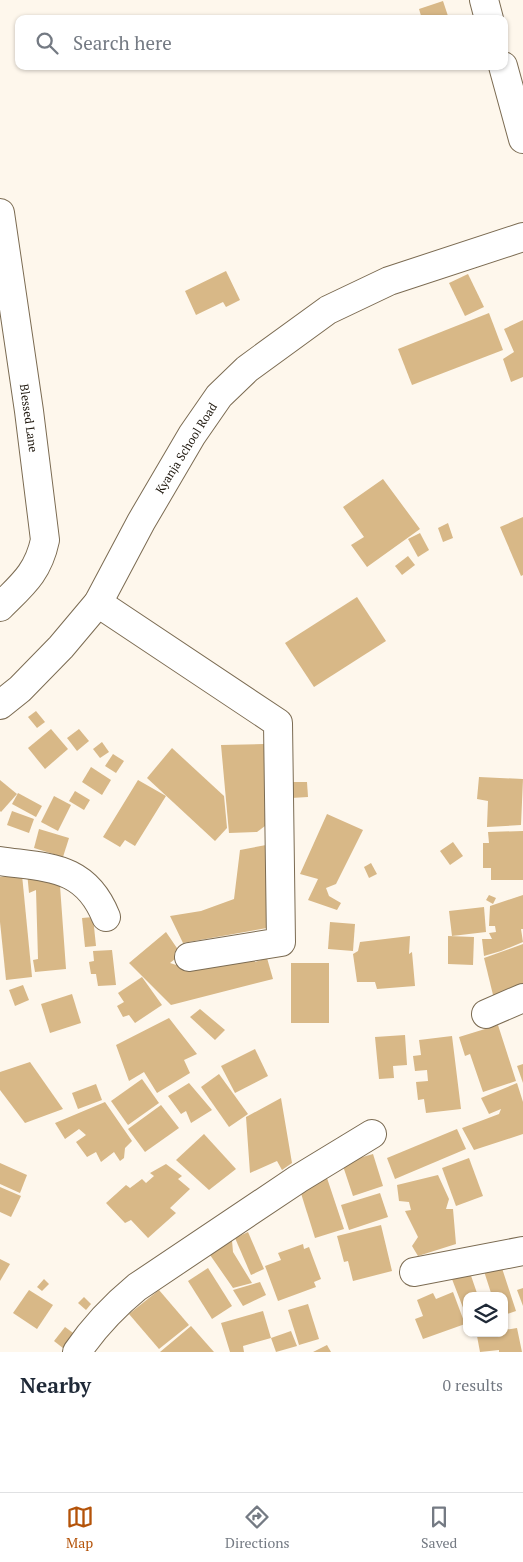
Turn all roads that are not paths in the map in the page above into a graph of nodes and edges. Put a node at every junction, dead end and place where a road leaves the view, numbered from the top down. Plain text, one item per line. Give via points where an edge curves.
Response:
1 (484, 0) edge
2 (488, 15) edge
3 (504, 70) edge
4 (523, 139) edge
5 (0, 213) edge
6 (523, 237) edge
7 (98, 603) junction
8 (0, 607) edge
9 (0, 704) edge
10 (0, 861) edge
11 (106, 917) dead end
12 (189, 957) dead end
13 (523, 998) edge
14 (486, 1014) dead end
15 (372, 1134) dead end
16 (523, 1251) edge
17 (414, 1272) dead end
18 (77, 1352) edge

1 - 2 street
3 - 4 street
5 - 8 street, Blessed Lane via 45,540 36,568
6 - 7 street, Kyanja School Road via 388,281 328,310 247,369 219,396 192,435
7 - 9 street, Kyanja School Road via 61,647 20,689
7 - 12 street via 278,724 281,942
10 - 11 street via 71,875 90,889
13 - 14 street
15 - 18 street via 137,1286 114,1306
16 - 17 street

